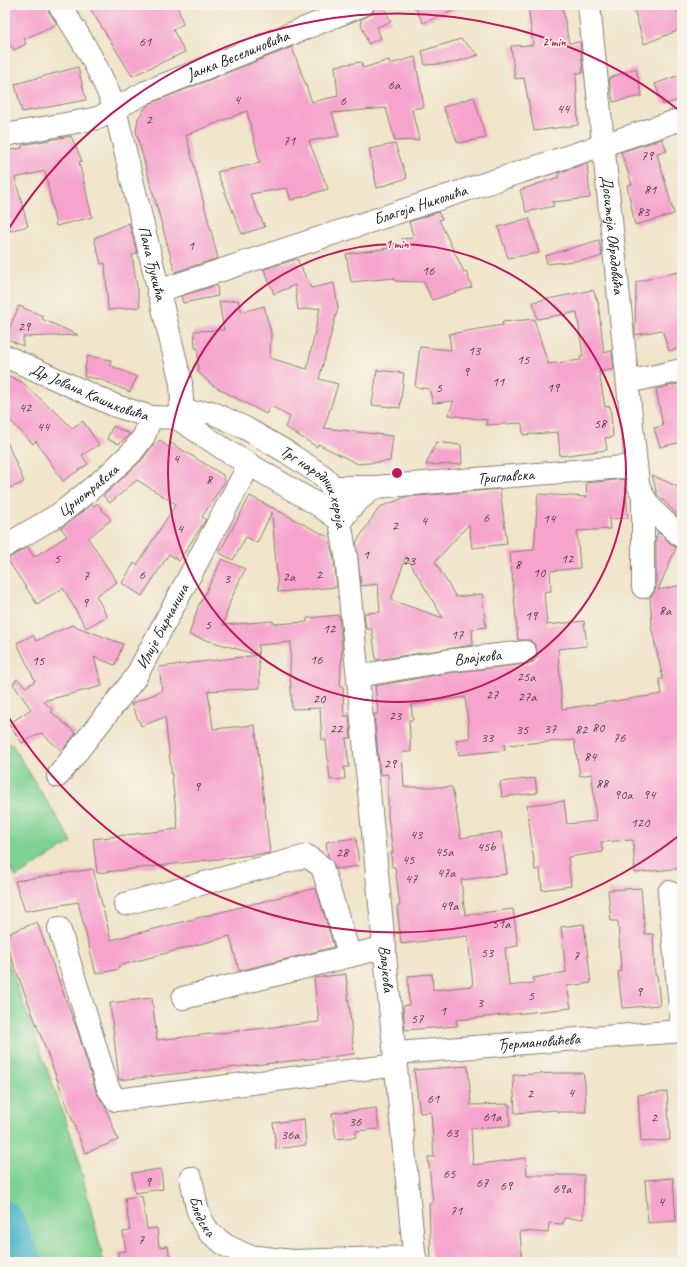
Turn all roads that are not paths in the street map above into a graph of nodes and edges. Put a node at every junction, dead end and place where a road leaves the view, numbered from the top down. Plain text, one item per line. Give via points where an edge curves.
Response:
1 (59, 5) edge
2 (589, 5) edge
3 (349, 8) edge
4 (115, 109) junction
5 (682, 119) edge
6 (5, 135) edge
7 (604, 144) junction
8 (158, 291) junction
9 (5, 356) edge
10 (682, 370) edge
11 (628, 382) junction
12 (151, 416) junction
13 (177, 418) junction
14 (249, 465) junction
15 (636, 466) junction
16 (332, 487) junction
17 (375, 487) junction
18 (643, 498) junction
19 (341, 521) junction
20 (682, 537) edge
21 (5, 546) edge
22 (643, 587) dead end
23 (525, 652) dead end
24 (358, 676) junction
25 (58, 776) dead end
26 (669, 892) dead end
27 (125, 904) dead end
28 (59, 928) dead end
29 (385, 947) junction
30 (350, 956) junction
31 (183, 998) dead end
32 (682, 1030) edge
33 (396, 1059) junction
34 (191, 1178) dead end
35 (415, 1260) edge

1 - 4 street, Пана Ђукића via 77,31 106,84
2 - 7 street, Доситеја Обрадовића
3 - 4 street, Јанка Веселиновића via 146,92
4 - 6 street via 98,118
4 - 8 street, Пана Ђукића
5 - 7 street, Благоја Николића
7 - 8 street, Благоја Николића
7 - 11 street, Доситеја Обрадовића
8 - 13 street, Пана Ђукића via 182,391
9 - 12 street, Др Јована Кашиковића via 116,406
10 - 11 street
11 - 15 street, Доситеја Обрадовића
12 - 13 street, Др Јована Кашиковића
12 - 21 street, Црнотравска via 144,436 132,452 108,475 61,513
13 - 14 street, Трг народних хероја
13 - 16 street, Трг народних хероја via 192,413 211,412 245,428 285,452 323,476
14 - 19 street, Трг народних хероја
14 - 25 street, Илије Бирчанина via 135,678
15 - 17 street, Триглавска
15 - 18 street, Доситеја Обрадовића
16 - 17 street, Триглавска
16 - 19 street, Трг народних хероја
17 - 19 street via 347,510
18 - 20 street via 654,512
18 - 22 street
19 - 24 street, Влајкова
23 - 24 street, Влајкова via 445,661
24 - 29 street, Влајкова
26 - 32 street
27 - 30 street via 307,856 322,867
28 - 33 street, Ђермановићева via 108,1088 116,1100
29 - 30 street
29 - 33 street, Влајкова
30 - 31 street
32 - 33 street, Ђермановићева
33 - 35 street, Влајкова
34 - 35 street, Бледска via 197,1208 209,1232 225,1245 248,1256 293,1261

